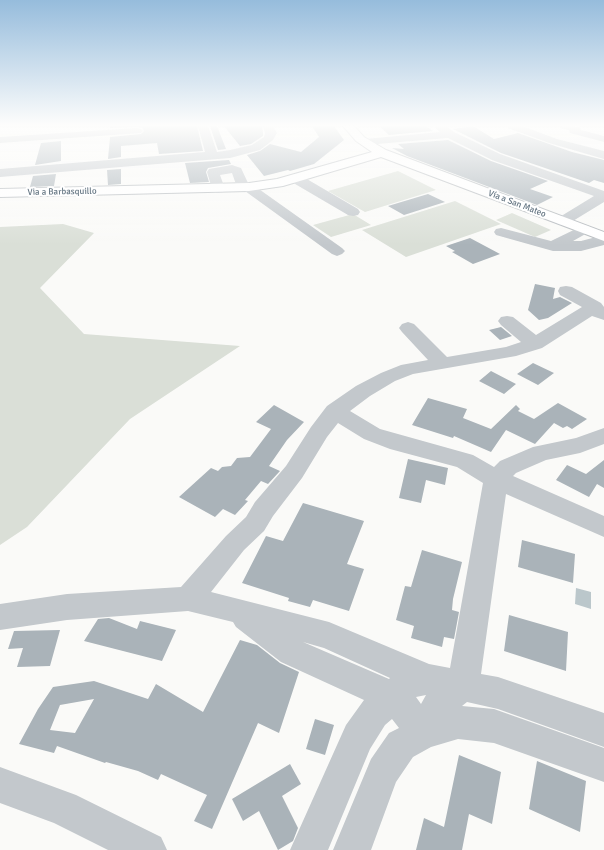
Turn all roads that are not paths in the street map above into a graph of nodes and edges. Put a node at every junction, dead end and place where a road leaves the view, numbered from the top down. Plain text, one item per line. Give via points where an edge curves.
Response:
1 (98, 166) edge
2 (338, 166) edge
3 (416, 166) edge
4 (521, 166) edge
5 (0, 174) edge
6 (295, 178) junction
7 (246, 187) junction
8 (218, 188) junction
9 (0, 193) edge
10 (604, 195) edge
11 (353, 212) dead end
12 (562, 221) junction
13 (584, 229) junction
14 (501, 232) dead end
15 (604, 237) edge
16 (604, 240) edge
17 (553, 246) junction
18 (337, 251) dead end
19 (566, 291) dead end
20 (598, 308) edge
21 (507, 321) dead end
22 (408, 328) dead end
23 (535, 344) junction
24 (442, 363) junction
25 (335, 411) junction
26 (604, 436) edge
27 (496, 478) junction
28 (604, 527) edge
29 (188, 600) junction
30 (233, 609) junction
31 (0, 617) edge
32 (428, 679) junction
33 (463, 686) junction
34 (394, 697) junction
35 (604, 730) edge
36 (424, 732) junction
37 (604, 765) edge
38 (0, 785) edge
39 (148, 850) edge
40 (309, 850) edge
41 (352, 850) edge

1 - 5 street
2 - 6 main road, Via a Barbasquillo
3 - 12 main road, Vía a San Mateo
4 - 10 street
6 - 7 main road, Via a Barbasquillo
6 - 11 street
7 - 8 main road, Via a Barbasquillo
7 - 8 street via 237,171 232,170 213,172
7 - 18 street
8 - 9 main road, Via a Barbasquillo
10 - 12 street
12 - 13 main road, Vía a San Mateo
13 - 15 main road, Vía a San Mateo
13 - 17 street
14 - 17 street
16 - 17 street via 581,246
19 - 20 street
20 - 23 street
21 - 23 street
22 - 24 street
23 - 24 street via 510,352
24 - 25 street via 408,369 388,377 362,391
25 - 27 street via 372,434 465,462
25 - 29 street via 294,472 254,524 235,542
26 - 27 street via 580,445 541,453 508,467
27 - 28 street
27 - 33 street
29 - 30 street
29 - 31 street via 67,607
30 - 32 street via 329,636
30 - 34 street via 292,652
32 - 33 street
32 - 34 street via 405,685
33 - 35 street via 498,693
33 - 36 street via 439,703
34 - 36 street
34 - 40 street via 373,713 358,737
36 - 37 street via 458,722 494,726
36 - 41 street via 401,745 383,771
38 - 39 street via 63,808

